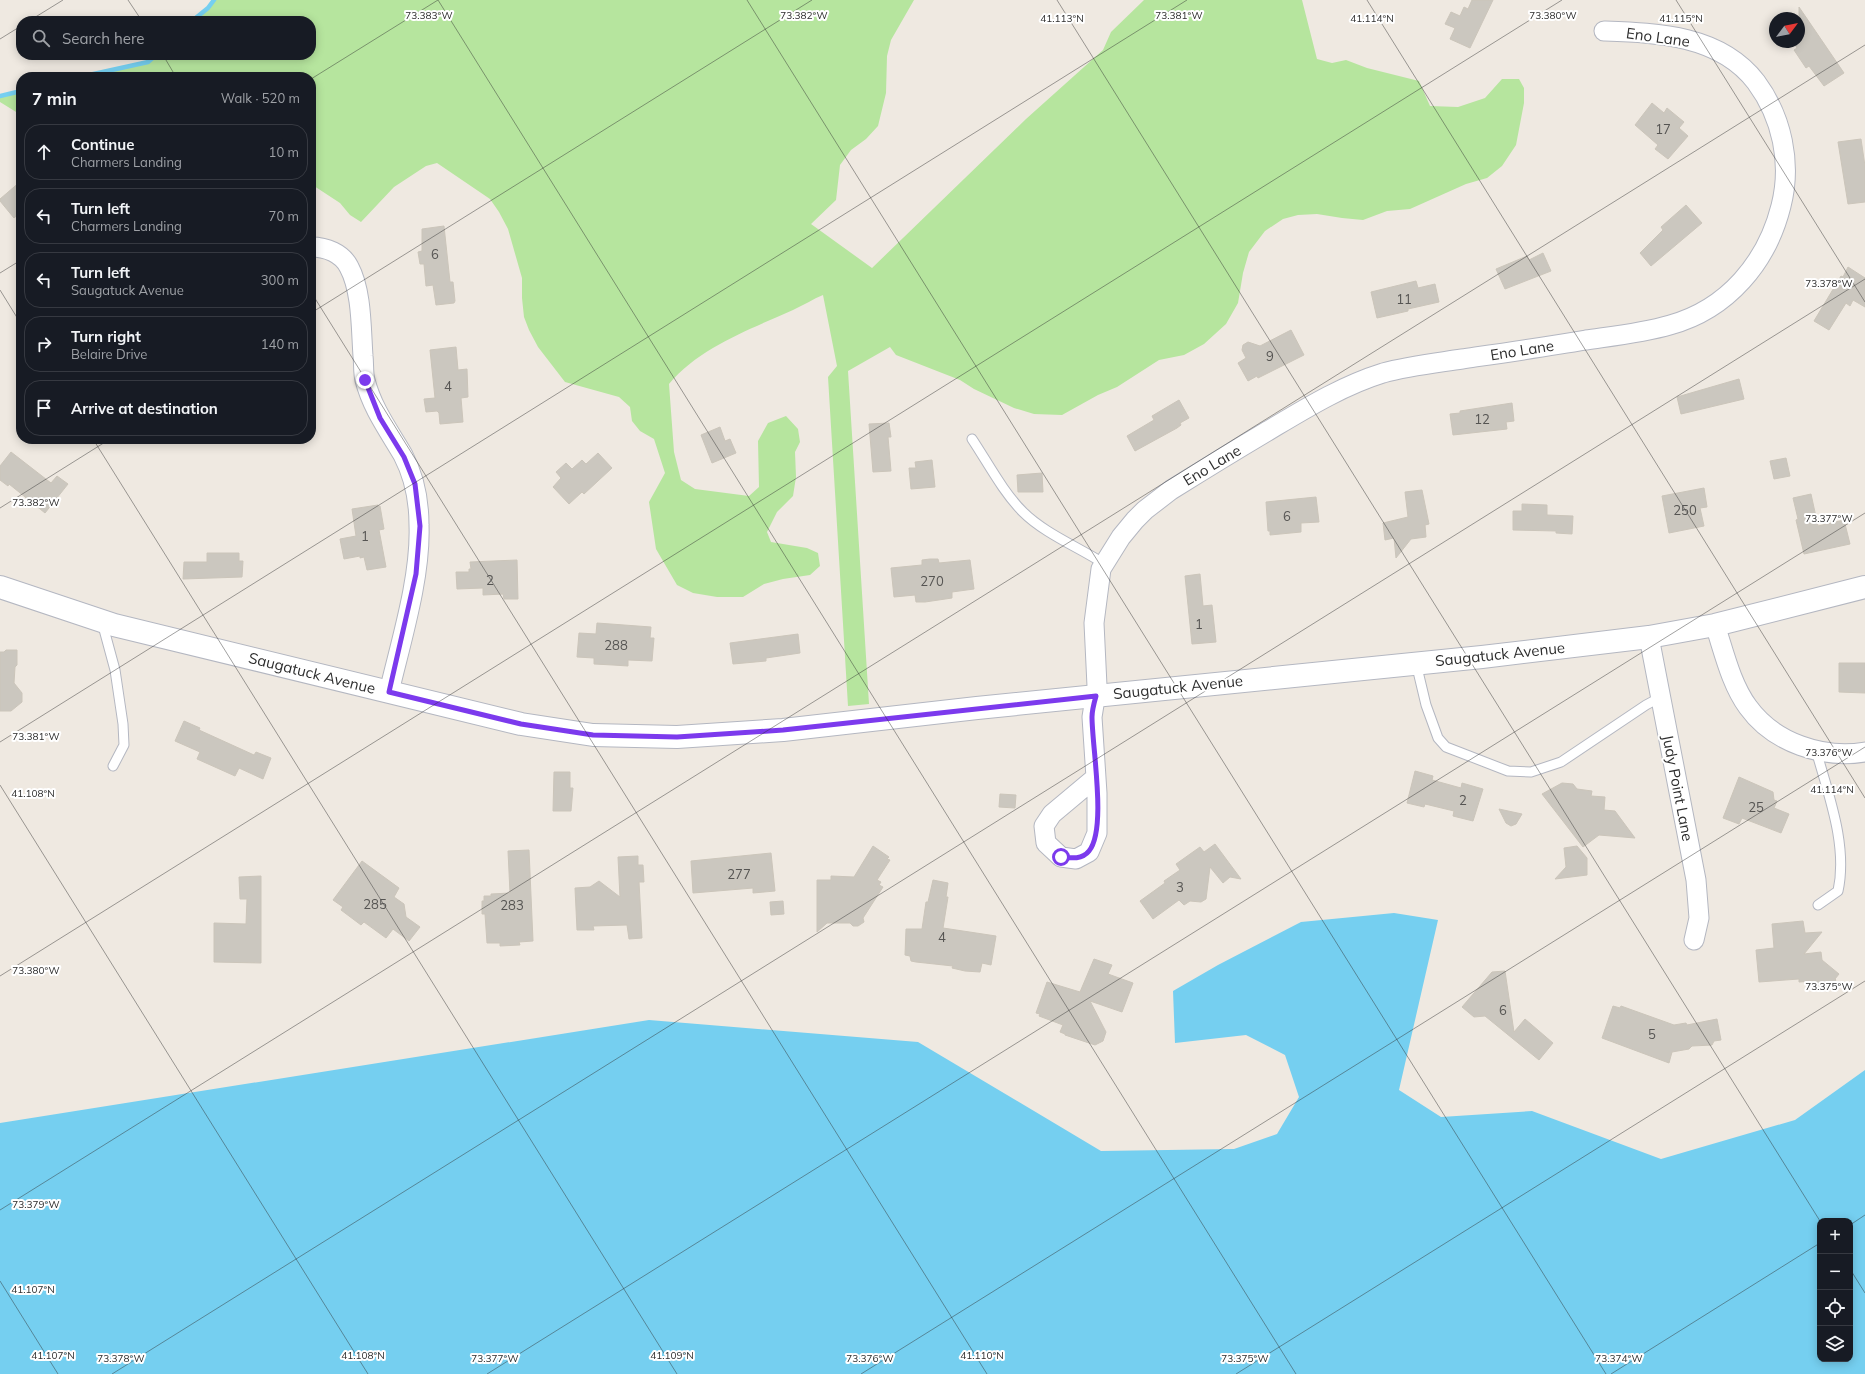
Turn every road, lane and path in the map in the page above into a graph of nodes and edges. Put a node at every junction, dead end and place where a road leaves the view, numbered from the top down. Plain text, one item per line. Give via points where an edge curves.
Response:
1 (1604, 31) dead end
2 (316, 247) edge
3 (972, 439) dead end
4 (1103, 563) junction
5 (0, 587) edge
6 (1865, 587) edge
7 (102, 621) junction
8 (1715, 625) junction
9 (1649, 637) junction
10 (1416, 663) junction
11 (389, 692) junction
12 (1096, 696) junction
13 (1661, 697) junction
14 (1816, 750) junction
15 (1865, 752) edge
16 (113, 766) dead end
17 (1095, 778) dead end
18 (1818, 904) dead end
19 (1694, 940) dead end

1 - 4 street, Eno Lane via 1665,35 1708,46 1737,63 1753,78 1767,98 1782,138 1785,168 1783,197 1769,242 1746,278 1715,305 1672,325 1617,336 1403,368 1367,378 1297,413 1171,490 1135,520
2 - 11 street via 338,254 355,278 365,380 380,418 404,457 415,484 420,526 416,574
3 - 4 lane via 1012,500 1024,513
4 - 12 street, Eno Lane via 1099,575 1094,623
5 - 7 main road, Saugatuck Avenue
6 - 8 main road, Saugatuck Avenue
7 - 11 main road, Saugatuck Avenue
7 - 16 lane via 115,670 123,724 124,745
8 - 9 main road, Saugatuck Avenue
8 - 14 street via 1739,693 1748,708 1779,735 1806,749
9 - 10 main road, Saugatuck Avenue
9 - 13 street, Judy Point Lane
10 - 12 main road, Saugatuck Avenue
10 - 13 lane via 1426,705 1438,738 1446,748 1508,771 1531,772 1561,762
11 - 12 main road, Saugatuck Avenue via 521,724 593,735 677,737 783,730
12 - 17 street, Eno Lane via 1092,717
13 - 19 street, Judy Point Lane via 1696,880 1699,918
14 - 15 street via 1854,754
14 - 18 lane via 1837,832 1841,876 1838,891

